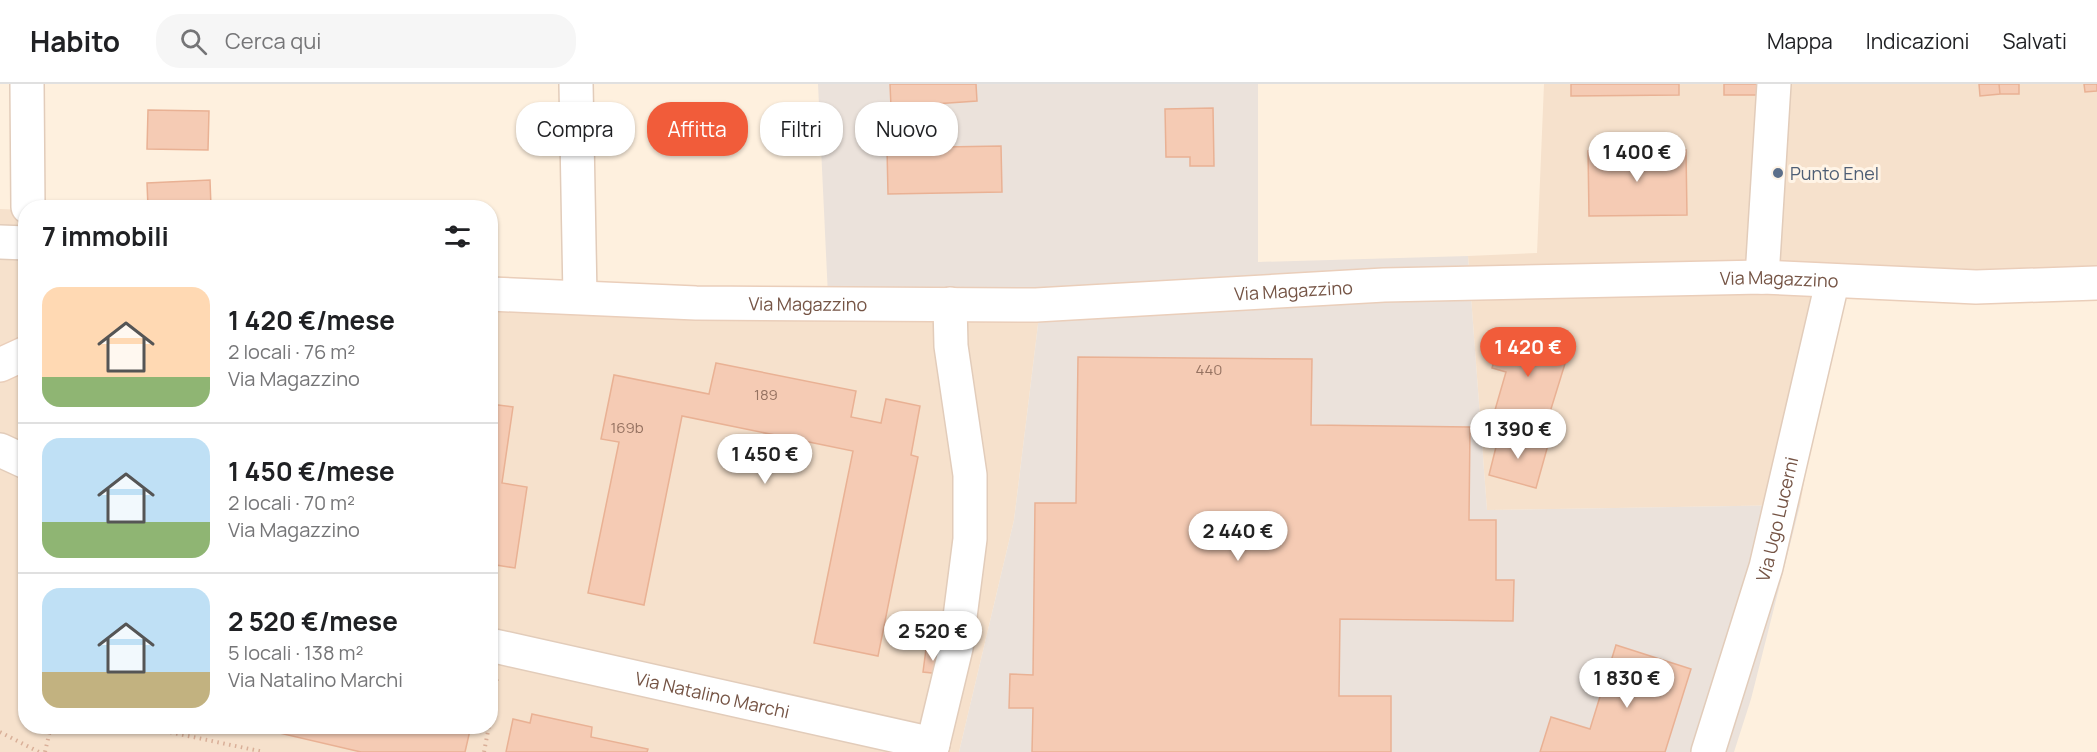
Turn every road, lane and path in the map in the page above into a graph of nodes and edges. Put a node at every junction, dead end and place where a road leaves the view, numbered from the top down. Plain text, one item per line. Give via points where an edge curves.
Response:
1 (27, 84) edge
2 (576, 84) edge
3 (1774, 84) edge
4 (28, 200) edge
5 (0, 242) edge
6 (18, 243) edge
7 (1762, 277) junction
8 (1833, 283) junction
9 (2097, 283) edge
10 (498, 294) edge
11 (580, 297) junction
12 (950, 304) junction
13 (18, 357) edge
14 (0, 365) edge
15 (498, 647) edge
16 (0, 732) edge
17 (49, 734) edge
18 (179, 734) edge
19 (487, 734) edge
20 (932, 748) edge
21 (39, 752) edge
22 (45, 752) edge
23 (264, 752) edge
24 (484, 752) edge
25 (1708, 752) edge

1 - 4 street
2 - 11 street
3 - 7 street
5 - 6 street
7 - 8 street, Via Magazzino
7 - 12 street, Via Magazzino via 1384,285 1036,304
8 - 9 street, Via Magazzino via 1976,287
8 - 25 street, Via Ugo Lucerni via 1766,567
10 - 11 street, Via Magazzino
11 - 12 street, Via Magazzino via 696,303
12 - 20 street, Via Natalino Marchi via 951,346 970,475 970,539 956,648
13 - 14 street
15 - 20 street, Via Natalino Marchi
16 - 21 path
17 - 22 path
18 - 23 path
19 - 24 path

